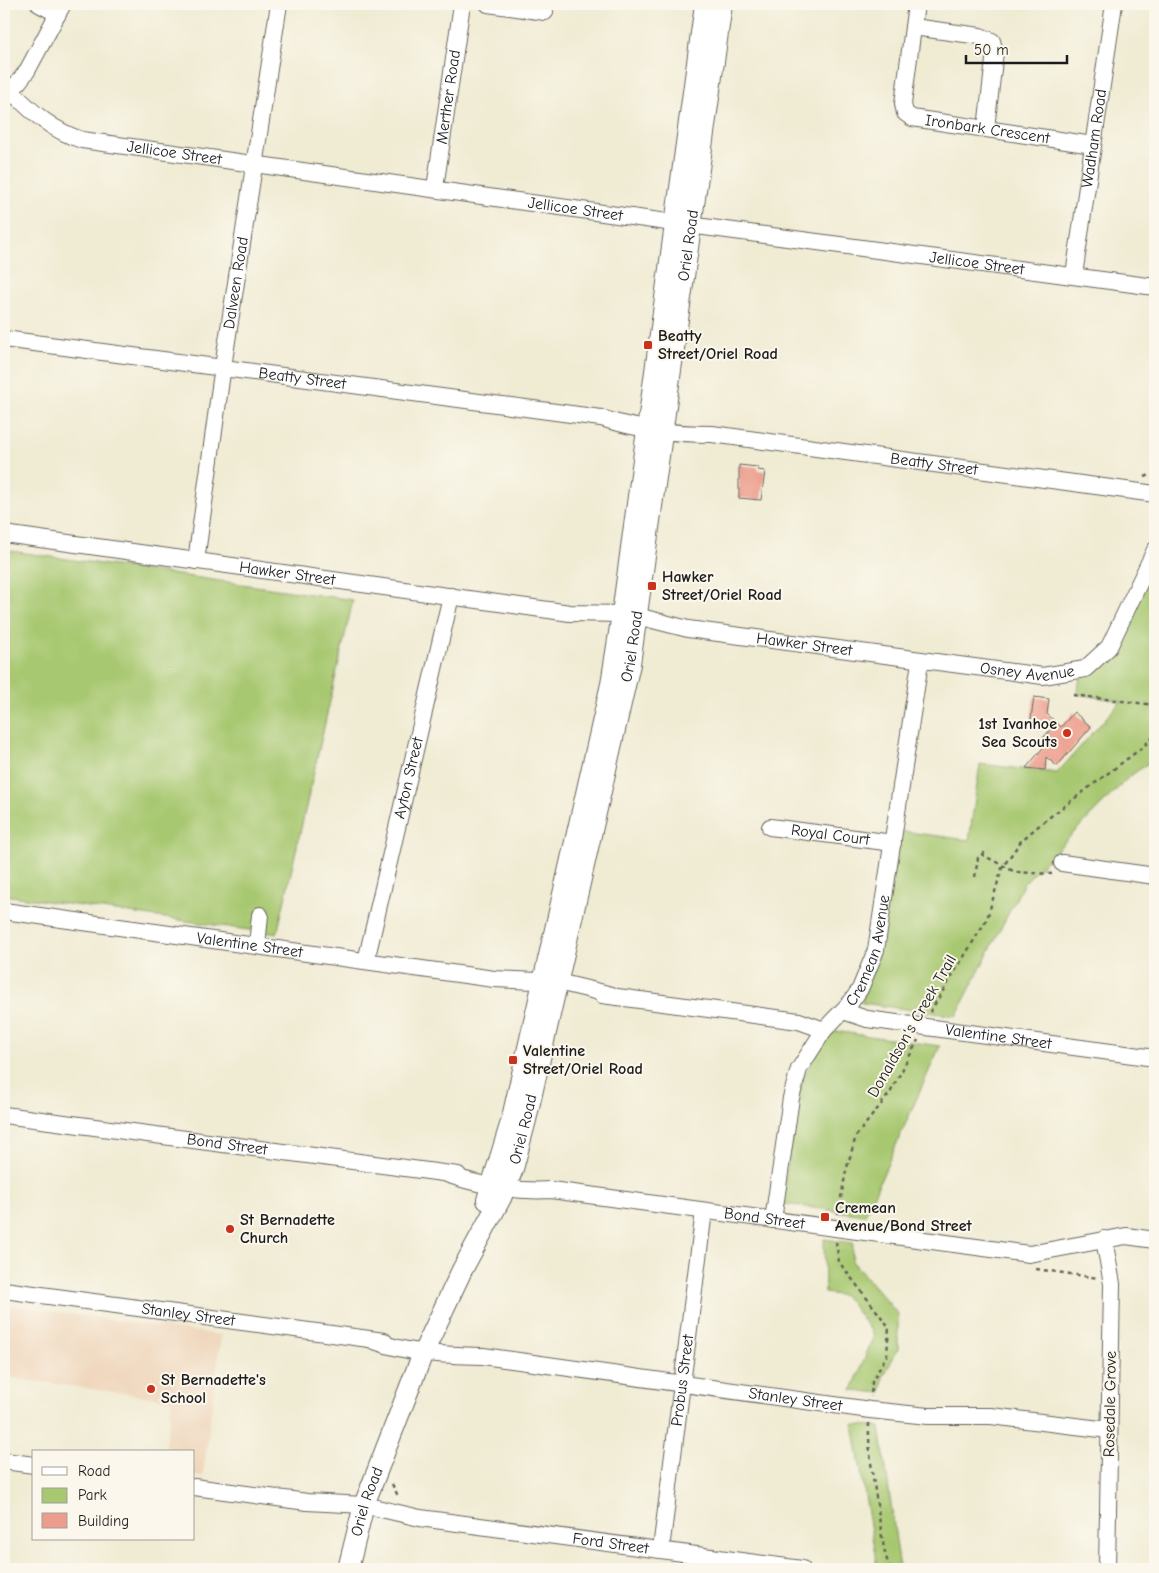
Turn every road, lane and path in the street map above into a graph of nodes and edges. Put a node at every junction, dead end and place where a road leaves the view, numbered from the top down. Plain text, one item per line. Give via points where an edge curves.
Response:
1 (39, 4) edge
2 (279, 4) edge
3 (462, 4) edge
4 (488, 4) edge
5 (706, 4) edge
6 (722, 4) edge
7 (916, 4) edge
8 (1114, 4) edge
9 (61, 9) edge
10 (545, 12) dead end
11 (914, 27) junction
12 (8, 96) edge
13 (986, 128) junction
14 (1093, 145) junction
15 (255, 164) junction
16 (434, 188) junction
17 (684, 224) junction
18 (1074, 275) junction
19 (1155, 287) edge
20 (4, 339) edge
21 (223, 367) junction
22 (656, 426) junction
23 (1155, 473) edge
24 (1145, 477) dead end
25 (1155, 494) edge
26 (4, 534) edge
27 (1155, 550) edge
28 (196, 561) junction
29 (450, 596) junction
30 (629, 621) junction
31 (920, 662) junction
32 (1073, 695) dead end
33 (1155, 705) edge
34 (1155, 736) edge
35 (770, 827) dead end
36 (892, 843) junction
37 (988, 850) dead end
38 (981, 854) junction
39 (1003, 867) junction
40 (1060, 869) joint
41 (1155, 876) edge
42 (975, 877) dead end
43 (4, 911) edge
44 (260, 915) dead end
45 (257, 946) junction
46 (366, 961) junction
47 (549, 986) junction
48 (843, 1011) junction
49 (924, 1027) junction
50 (824, 1030) junction
51 (1155, 1058) edge
52 (4, 1115) edge
53 (501, 1182) junction
54 (704, 1211) junction
55 (772, 1220) junction
56 (837, 1222) junction
57 (1104, 1239) junction
58 (1155, 1240) edge
59 (1035, 1268) dead end
60 (1098, 1278) dead end
61 (4, 1290) edge
62 (425, 1348) junction
63 (682, 1384) junction
64 (870, 1410) junction
65 (1109, 1430) junction
66 (4, 1461) edge
67 (32, 1465) edge
68 (392, 1484) dead end
69 (195, 1487) edge
70 (403, 1505) dead end
71 (363, 1510) junction
72 (662, 1549) junction
73 (348, 1569) edge
74 (802, 1569) edge
75 (890, 1569) edge
76 (1107, 1569) edge

1 - 9 street
2 - 15 street, Dalveen Road
3 - 16 street, Merther Road
4 - 10 street
5 - 17 main road, Oriel Road
6 - 17 main road, Oriel Road
7 - 11 street, Ironbark Crescent
8 - 14 street, Wadham Road
9 - 12 street via 27,71
11 - 13 street via 980,36 992,41 995,52
11 - 13 street, Ironbark Crescent via 903,104 905,114 912,118
12 - 15 street, Jellicoe Street via 38,118 82,140
13 - 14 street, Ironbark Crescent
14 - 18 street, Wadham Road
15 - 16 street, Jellicoe Street
15 - 21 street, Dalveen Road
16 - 17 street, Jellicoe Street
17 - 18 street, Jellicoe Street
17 - 22 main road, Oriel Road
18 - 19 street, Jellicoe Street
20 - 21 street, Beatty Street
21 - 22 street, Beatty Street
21 - 28 street, Dalveen Road
22 - 25 street, Beatty Street
22 - 30 main road, Oriel Road
23 - 24 path
26 - 28 street, Hawker Street
27 - 31 street, Osney Avenue via 1109,647 1085,669 1043,676
28 - 29 street, Hawker Street
29 - 30 street, Hawker Street
29 - 46 street, Ayton Street
30 - 31 street, Hawker Street
30 - 47 main road, Oriel Road via 606,707
31 - 36 street, Cremean Avenue
32 - 33 path
34 - 39 path, Donaldson's Creek Trail via 1043,822 1021,841
35 - 36 street, Royal Court
36 - 48 street, Cremean Avenue via 874,957 860,990
37 - 38 path
38 - 39 path
38 - 42 path via 976,863
39 - 40 path via 1023,874
39 - 49 path, Donaldson's Creek Trail via 987,918
40 - 41 street
43 - 45 street, Valentine Street
44 - 45 street
45 - 46 street, Valentine Street
46 - 47 street, Valentine Street
47 - 50 street, Valentine Street via 799,1021
47 - 53 main road, Oriel Road via 511,1122
48 - 49 street, Valentine Street via 867,1019
48 - 50 street, Cremean Avenue
49 - 51 street, Valentine Street
49 - 56 path, Donaldson's Creek Trail via 890,1093 856,1136
50 - 55 street, Cremean Avenue via 795,1080
52 - 53 street, Bond Street via 449,1175 477,1184
53 - 54 street, Bond Street via 531,1191 551,1190
53 - 62 main road, Oriel Road
54 - 55 street, Bond Street
54 - 63 street, Probus Street
55 - 56 street, Bond Street
56 - 57 street, Bond Street via 1029,1254
56 - 64 path, Donaldson's Creek Trail via 839,1262 889,1327 887,1355 872,1382
57 - 58 street, Bond Street via 1126,1236
57 - 65 street, Rosedale Grove via 1112,1284
59 - 60 path
61 - 62 street, Stanley Street
62 - 63 street, Stanley Street
62 - 71 main road, Oriel Road
63 - 64 street, Stanley Street
63 - 72 street, Probus Street
64 - 65 street, Stanley Street via 928,1416 991,1416
64 - 75 path, Donaldson's Creek Trail via 868,1437 884,1550
65 - 76 street, Rosedale Grove
66 - 67 street
68 - 70 path
69 - 71 street, Ford Street
71 - 72 street, Ford Street
71 - 73 main road, Oriel Road
72 - 74 street, Ford Street

